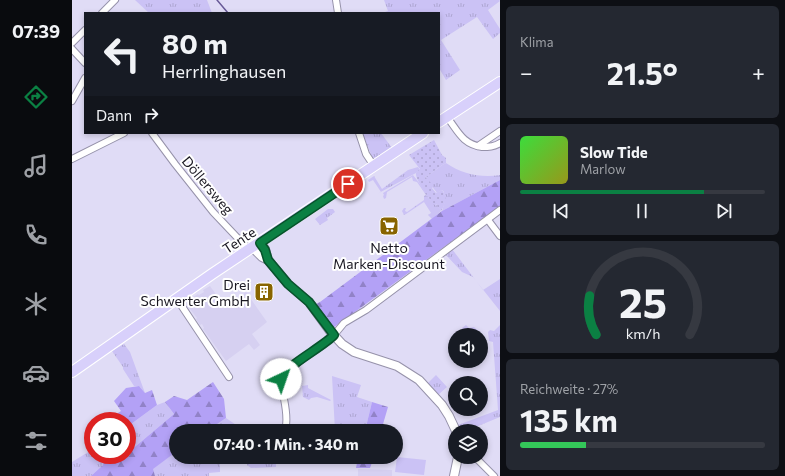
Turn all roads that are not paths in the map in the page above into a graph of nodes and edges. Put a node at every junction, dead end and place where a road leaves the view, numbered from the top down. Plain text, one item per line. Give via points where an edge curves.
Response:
1 (115, 0) edge
2 (336, 0) edge
3 (103, 12) edge
4 (338, 12) edge
5 (84, 31) edge
6 (72, 42) edge
7 (72, 49) edge
8 (84, 62) edge
9 (84, 80) edge
10 (500, 82) edge
11 (72, 101) edge
12 (443, 120) edge
13 (500, 131) edge
14 (122, 134) edge
15 (153, 134) edge
16 (359, 134) edge
17 (422, 134) edge
18 (500, 143) edge
19 (478, 146) junction
20 (72, 159) edge
21 (374, 166) junction
22 (500, 210) edge
23 (488, 220) junction
24 (500, 236) edge
25 (254, 247) junction
26 (177, 299) junction
27 (332, 333) junction
28 (72, 372) edge
29 (229, 377) dead end
30 (286, 424) edge
31 (453, 424) edge
32 (457, 464) edge
33 (482, 464) edge
34 (454, 476) edge
35 (494, 476) edge

1 - 3 street
2 - 4 street
5 - 6 street
7 - 8 street
9 - 11 street
10 - 12 main road
12 - 19 street via 466,142
13 - 19 street
14 - 20 street
15 - 25 street, Döllersweg via 213,212
16 - 21 street via 366,154
17 - 21 main road, Tente
18 - 19 street via 488,147
21 - 25 main road, Tente
22 - 23 street
23 - 24 street
23 - 27 street
25 - 26 main road, Tente
25 - 27 street via 265,250 268,260 312,307
26 - 28 main road, Tente
26 - 29 street
27 - 30 street via 323,345 282,375
27 - 31 street via 354,352 397,366 415,377 442,405
32 - 34 street
33 - 35 street

